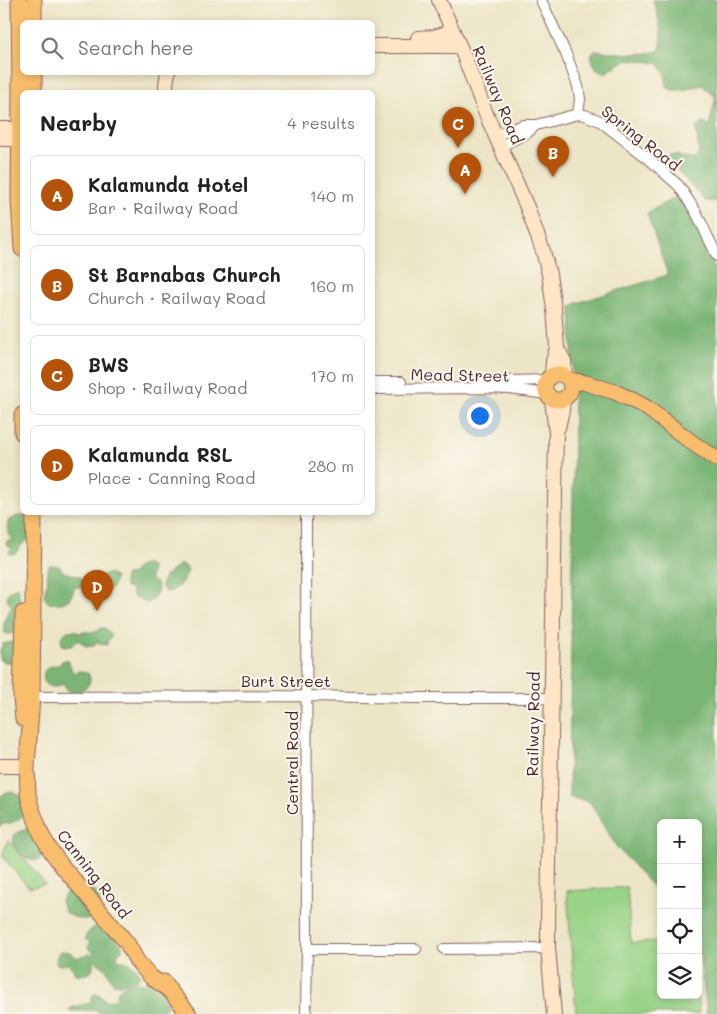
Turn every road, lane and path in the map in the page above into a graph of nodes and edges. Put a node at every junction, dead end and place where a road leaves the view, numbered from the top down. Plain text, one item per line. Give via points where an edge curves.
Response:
1 (19, 0) edge
2 (34, 0) edge
3 (439, 0) edge
4 (541, 0) edge
5 (34, 20) edge
6 (20, 21) edge
7 (453, 31) junction
8 (375, 38) edge
9 (397, 42) junction
10 (375, 46) edge
11 (459, 46) junction
12 (21, 75) edge
13 (34, 75) edge
14 (21, 90) edge
15 (34, 90) edge
16 (578, 114) junction
17 (0, 129) edge
18 (20, 134) edge
19 (20, 134) edge
20 (0, 139) edge
21 (498, 141) junction
22 (20, 192) edge
23 (20, 216) edge
24 (717, 256) edge
25 (375, 382) edge
26 (558, 388) junction
27 (375, 389) edge
28 (717, 459) edge
29 (24, 515) edge
30 (34, 515) edge
31 (306, 515) edge
32 (307, 696) junction
33 (27, 697) junction
34 (551, 698) junction
35 (0, 766) edge
36 (27, 766) junction
37 (548, 948) junction
38 (307, 949) junction
39 (416, 949) dead end
40 (444, 949) dead end
41 (189, 1014) edge
42 (306, 1014) edge
43 (554, 1014) edge

1 - 6 main road
2 - 5 main road
3 - 7 street, Railway Road
4 - 16 street via 578,86
7 - 9 street
7 - 11 street, Railway Road
8 - 9 street
9 - 10 street
9 - 11 street
11 - 21 street, Railway Road
12 - 14 main road
13 - 15 main road
16 - 21 street, Spring Road via 524,125
16 - 24 street, Spring Road via 600,121 649,158 679,186 696,212
17 - 18 street
19 - 20 street
21 - 26 street, Railway Road via 543,251 552,293 557,348 553,361
22 - 23 main road
25 - 26 street, Mead Street
26 - 27 street, Mead Street
26 - 28 main road via 586,383 625,396 647,408
26 - 34 street, Railway Road via 562,410 556,434
29 - 33 main road, Canning Road
30 - 33 main road, Canning Road
31 - 32 street, Central Road
32 - 33 street, Burt Street
32 - 34 street, Burt Street
32 - 38 street, Central Road
33 - 36 main road, Canning Road
34 - 37 street, Railway Road
35 - 36 street
36 - 41 main road, Canning Road via 31,807 51,851 151,977 169,990
37 - 40 street
37 - 43 street, Railway Road
38 - 39 street
38 - 42 street, Central Road

